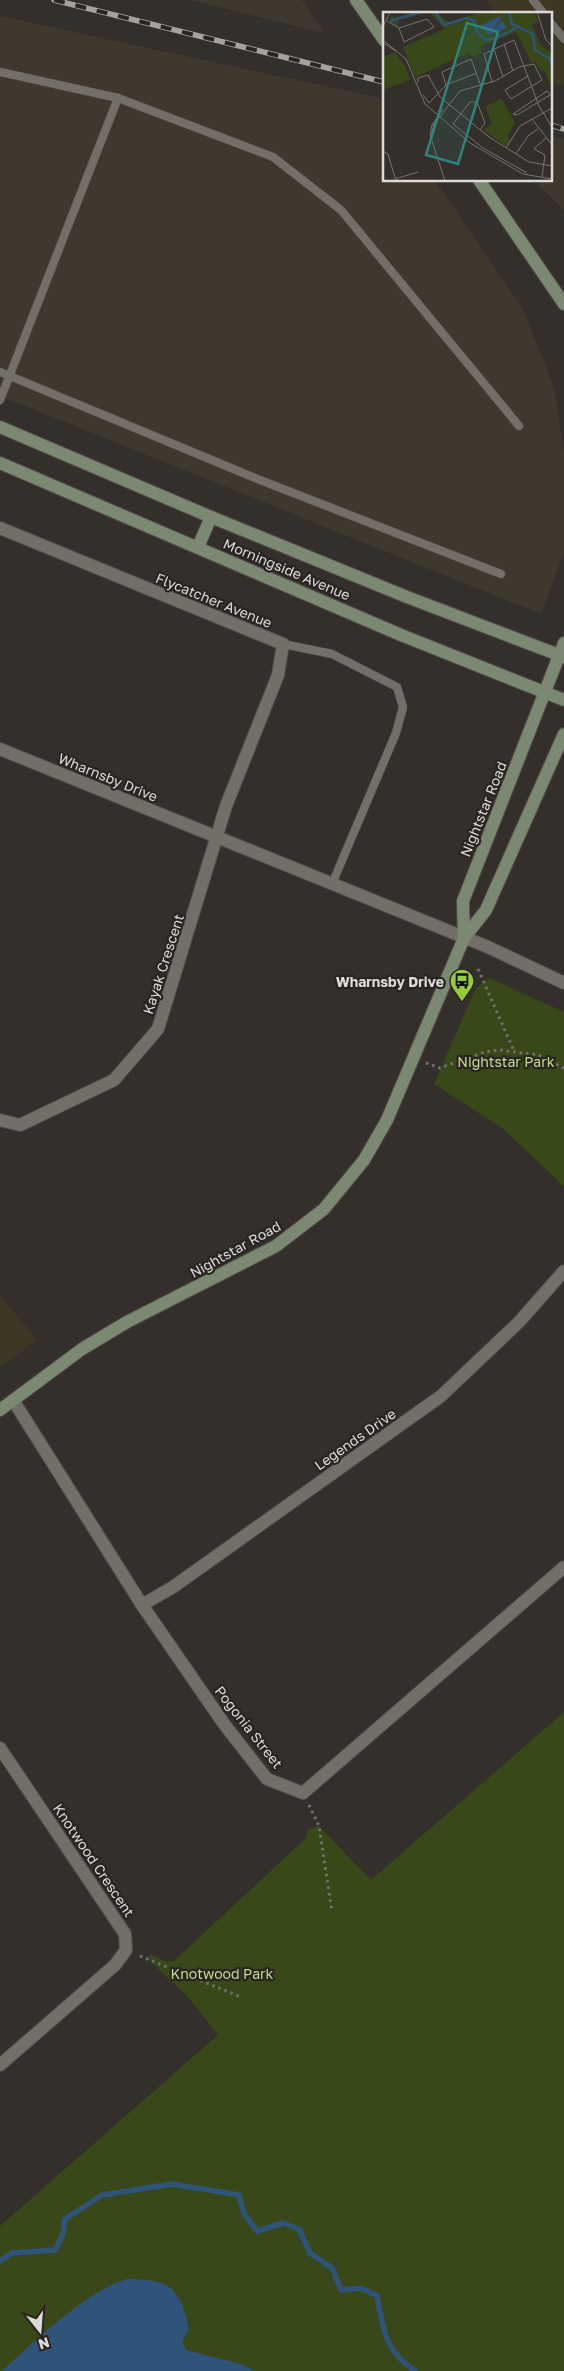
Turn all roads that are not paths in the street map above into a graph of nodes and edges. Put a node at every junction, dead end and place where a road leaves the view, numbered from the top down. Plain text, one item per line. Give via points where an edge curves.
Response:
1 (356, 0) edge
2 (533, 0) edge
3 (542, 12) edge
4 (552, 24) edge
5 (383, 39) edge
6 (564, 39) edge
7 (0, 72) edge
8 (118, 98) junction
9 (480, 181) edge
10 (564, 304) edge
11 (0, 372) edge
12 (10, 376) junction
13 (0, 400) edge
14 (519, 426) dead end
15 (0, 427) edge
16 (0, 463) edge
17 (211, 517) junction
18 (0, 528) edge
19 (198, 547) junction
20 (500, 574) dead end
21 (283, 644) junction
22 (562, 652) edge
23 (546, 692) junction
24 (564, 700) edge
25 (564, 734) edge
26 (0, 749) edge
27 (218, 838) junction
28 (332, 884) junction
29 (464, 938) junction
30 (564, 983) edge
31 (0, 1120) edge
32 (564, 1271) edge
33 (13, 1400) junction
34 (0, 1410) edge
35 (564, 1568) edge
36 (142, 1605) junction
37 (0, 1748) edge
38 (0, 2065) edge

1 - 5 street
2 - 3 lane
4 - 6 lane
7 - 8 lane
8 - 12 lane
8 - 14 lane via 273,157 341,210
9 - 10 street
11 - 12 lane
12 - 13 lane
12 - 20 lane via 260,480
15 - 17 street, Morningside Avenue
16 - 19 street, Morningside Avenue
17 - 19 street
17 - 22 street, Morningside Avenue via 407,597
18 - 21 street, Flycatcher Avenue
19 - 23 street, Morningside Avenue via 401,635
21 - 27 street, Flycatcher Avenue via 278,675 226,806
21 - 28 lane via 332,654 398,686 403,706 396,733
22 - 23 street, Nightstar Road
23 - 24 street, Morningside Avenue
23 - 29 street, Nightstar Road via 463,901
25 - 29 street, Nightstar Road via 486,910
26 - 27 street, Wharnsby Drive
27 - 28 street, Wharnsby Drive
27 - 31 street, Kayak Crescent via 158,1029 114,1080 20,1125
28 - 29 street, Wharnsby Drive
29 - 30 street, Wharnsby Drive
29 - 33 street, Nightstar Road via 387,1120 364,1160 324,1209 276,1246 127,1322 82,1349
32 - 36 street, Legends Drive via 518,1322 441,1396 173,1587
33 - 34 street, Nightstar Road
33 - 36 street, Pogonia Street
35 - 36 street, Pogonia Street via 303,1793 267,1779 224,1724
37 - 38 street, Knotwood Crescent via 125,1934 126,1950 116,1965

